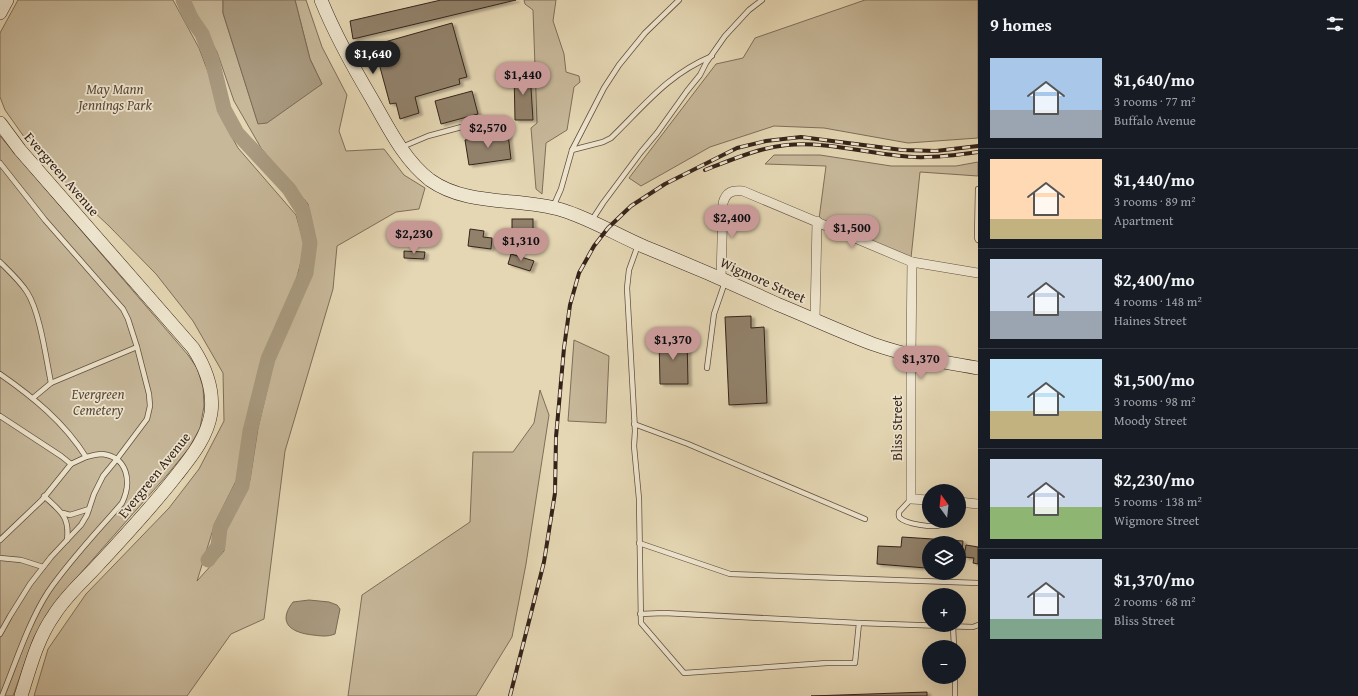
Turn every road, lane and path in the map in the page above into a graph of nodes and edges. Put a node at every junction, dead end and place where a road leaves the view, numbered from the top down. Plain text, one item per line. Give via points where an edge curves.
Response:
1 (7, 0) edge
2 (321, 0) edge
3 (679, 0) edge
4 (762, 0) edge
5 (0, 13) edge
6 (712, 56) junction
7 (0, 123) edge
8 (469, 125) dead end
9 (402, 147) junction
10 (572, 150) junction
11 (0, 163) edge
12 (978, 189) edge
13 (553, 207) junction
14 (592, 220) junction
15 (817, 221) junction
16 (978, 240) edge
17 (639, 244) junction
18 (0, 262) edge
19 (912, 262) junction
20 (978, 273) edge
21 (723, 280) junction
22 (815, 320) junction
23 (137, 347) junction
24 (911, 355) junction
25 (707, 368) dead end
26 (978, 368) edge
27 (0, 374) edge
28 (51, 383) junction
29 (33, 398) junction
30 (0, 416) edge
31 (634, 424) junction
32 (86, 456) junction
33 (118, 459) junction
34 (71, 464) junction
35 (44, 496) junction
36 (911, 498) junction
37 (922, 499) edge
38 (966, 503) edge
39 (978, 504) edge
40 (89, 509) junction
41 (63, 513) junction
42 (865, 519) dead end
43 (922, 524) edge
44 (0, 540) edge
45 (67, 540) junction
46 (639, 544) junction
47 (0, 558) edge
48 (43, 567) junction
49 (978, 582) edge
50 (640, 614) junction
51 (858, 623) junction
52 (978, 624) edge
53 (922, 625) edge
54 (966, 627) edge
55 (0, 634) edge
56 (955, 684) edge
57 (2, 696) edge
58 (21, 696) edge
59 (955, 696) edge

1 - 5 street
2 - 9 street, Wigmore Street via 350,62 388,128
3 - 10 lane via 645,33 615,71
4 - 6 lane via 725,36
6 - 10 lane via 680,72 611,138
6 - 14 lane
7 - 58 street, Evergreen Avenue via 20,150 193,348 208,377 212,401 207,430 193,454 153,506 54,614 38,644
8 - 9 lane via 428,136
9 - 13 street, Wigmore Street via 409,159 422,172 445,188 486,199
10 - 13 lane
11 - 23 lane via 45,220 119,304 128,319
12 - 16 lane
13 - 14 street, Wigmore Street
14 - 17 street, Wigmore Street
15 - 19 street
15 - 21 street via 743,191 730,192 723,203
15 - 22 street
17 - 21 street, Wigmore Street
17 - 31 lane via 629,270 627,288
18 - 28 lane via 27,292 40,327
19 - 20 street
19 - 24 street, Bliss Street
21 - 22 street, Wigmore Street
21 - 25 lane via 714,314
22 - 24 street, Wigmore Street via 874,344
23 - 28 lane
23 - 33 lane via 150,406 147,419
24 - 26 street, Wigmore Street
24 - 36 street, Bliss Street
27 - 29 lane
28 - 29 lane
29 - 32 lane via 72,436
30 - 34 lane
31 - 42 lane
31 - 46 lane
32 - 33 lane via 101,454
32 - 34 lane
33 - 40 lane via 103,476
33 - 57 lane via 127,476 126,494 122,503 47,594 30,627
34 - 35 lane
35 - 41 lane
35 - 44 lane
36 - 37 street
36 - 43 lane via 899,512 900,518 910,523
38 - 39 street
40 - 41 lane via 70,515
40 - 45 lane via 81,525
41 - 45 lane via 67,521
45 - 48 lane
46 - 49 lane via 730,574
46 - 50 lane
47 - 48 lane via 20,560
48 - 55 lane
50 - 51 lane
50 - 51 lane via 641,623 684,673 855,663
51 - 53 lane
52 - 54 lane
56 - 59 lane

